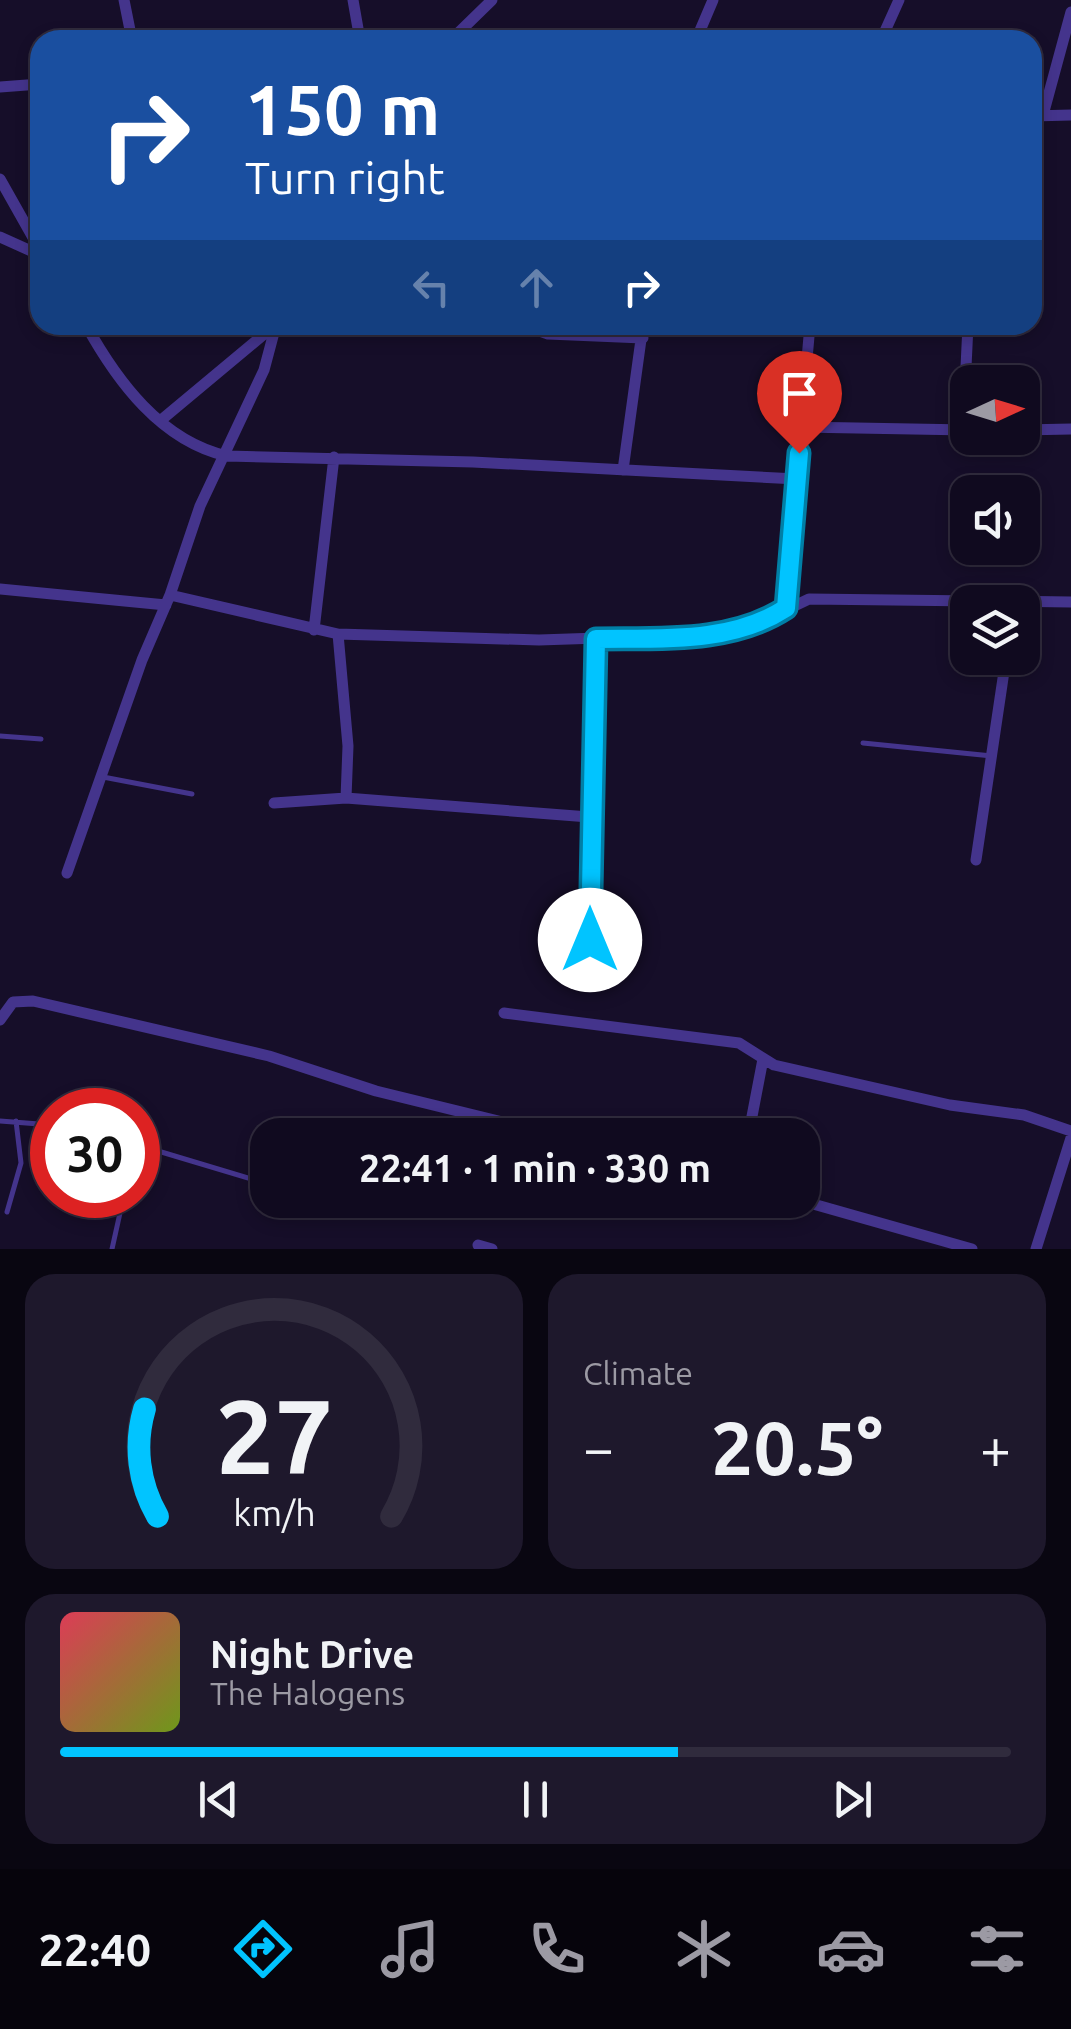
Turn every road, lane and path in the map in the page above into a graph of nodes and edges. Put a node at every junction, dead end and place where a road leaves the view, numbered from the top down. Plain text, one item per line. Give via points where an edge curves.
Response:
1 (124, 0) edge
2 (353, 0) edge
3 (492, 0) edge
4 (712, 0) edge
5 (899, 0) edge
6 (1071, 12) edge
7 (130, 30) edge
8 (358, 30) edge
9 (460, 30) edge
10 (700, 30) edge
11 (885, 30) edge
12 (30, 85) edge
13 (0, 87) edge
14 (1042, 103) edge
15 (1071, 115) edge
16 (1042, 116) edge
17 (0, 179) edge
18 (30, 234) edge
19 (0, 237) edge
20 (30, 248) edge
21 (92, 335) edge
22 (264, 335) edge
23 (273, 335) edge
24 (643, 335) edge
25 (809, 335) edge
26 (968, 335) edge
27 (967, 365) edge
28 (160, 421) junction
29 (801, 427) junction
30 (1071, 429) edge
31 (950, 430) edge
32 (1040, 430) edge
33 (227, 456) junction
34 (334, 457) junction
35 (623, 470) junction
36 (797, 479) junction
37 (0, 589) edge
38 (168, 600) junction
39 (950, 600) edge
40 (1040, 601) edge
41 (1071, 602) edge
42 (786, 608) junction
43 (314, 630) junction
44 (338, 634) junction
45 (596, 639) junction
46 (1004, 675) edge
47 (0, 736) edge
48 (41, 739) dead end
49 (863, 743) dead end
50 (995, 756) junction
51 (100, 776) junction
52 (192, 794) dead end
53 (346, 798) junction
54 (274, 803) dead end
55 (590, 817) junction
56 (976, 860) dead end
57 (67, 874) dead end
58 (590, 940) dead end
59 (504, 1012) dead end
60 (0, 1020) edge
61 (763, 1058) junction
62 (486, 1118) edge
63 (752, 1118) edge
64 (0, 1121) edge
65 (16, 1122) junction
66 (30, 1123) edge
67 (1071, 1130) edge
68 (1071, 1138) edge
69 (160, 1152) edge
70 (250, 1179) edge
71 (820, 1206) edge
72 (7, 1212) dead end
73 (119, 1218) edge
74 (478, 1245) dead end
75 (112, 1249) edge
76 (492, 1249) edge
77 (972, 1249) edge
78 (1036, 1249) edge

1 - 7 street
2 - 8 street
3 - 9 street
4 - 10 street
5 - 11 street
6 - 14 street
12 - 13 street
15 - 16 street
17 - 18 street
19 - 20 street
21 - 28 street via 120,381
22 - 28 street
23 - 33 street
24 - 35 street
25 - 29 street
26 - 27 street
28 - 33 street via 188,443
29 - 31 street
29 - 36 street
30 - 32 street
33 - 34 street
33 - 38 street via 200,506
34 - 35 street
34 - 43 street
35 - 36 street
36 - 42 street
37 - 38 street
38 - 43 street
38 - 51 street
39 - 42 street via 808,599
40 - 41 street
42 - 45 street via 718,634
43 - 44 street
44 - 45 street
44 - 53 street
45 - 55 street
46 - 50 street
47 - 48 lane
49 - 50 lane
50 - 56 street
51 - 52 lane
51 - 57 street
53 - 54 street
53 - 55 street
55 - 58 street
59 - 61 street via 738,1042
60 - 62 street via 13,1002 33,1000 269,1056
61 - 63 street
61 - 67 street
64 - 65 lane
65 - 66 lane
65 - 72 lane via 21,1163
68 - 78 street
69 - 70 lane
71 - 77 street
73 - 75 lane
74 - 76 street

